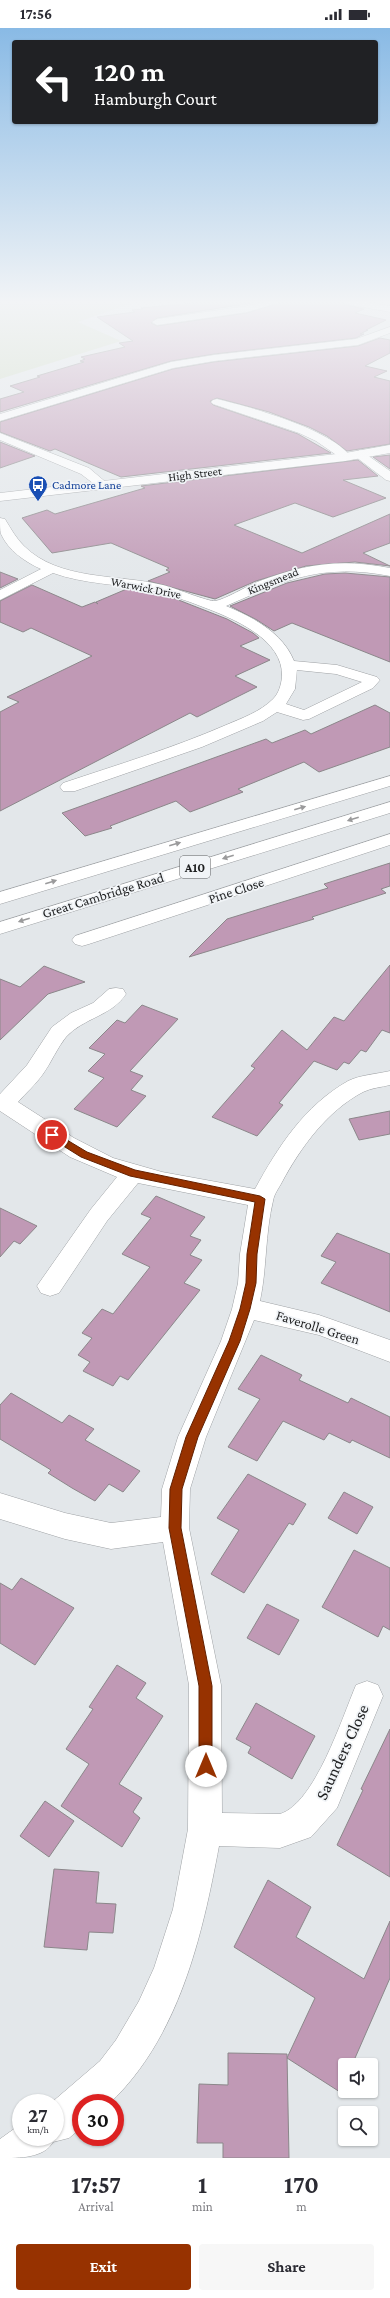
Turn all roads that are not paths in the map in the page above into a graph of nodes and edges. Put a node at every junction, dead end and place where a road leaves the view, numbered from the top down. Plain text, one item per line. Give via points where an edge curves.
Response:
1 (57, 400) edge
2 (217, 402) dead end
3 (0, 418) edge
4 (0, 436) edge
5 (390, 449) edge
6 (360, 454) junction
7 (345, 456) junction
8 (390, 478) edge
9 (102, 484) junction
10 (0, 497) edge
11 (0, 522) edge
12 (51, 568) junction
13 (388, 569) edge
14 (0, 596) edge
15 (213, 606) junction
16 (289, 665) junction
17 (275, 706) junction
18 (390, 781) edge
19 (69, 787) dead end
20 (390, 807) edge
21 (390, 839) edge
22 (0, 898) edge
23 (0, 928) edge
24 (82, 940) dead end
25 (116, 994) dead end
26 (390, 1078) edge
27 (2, 1102) edge
28 (133, 1173) junction
29 (260, 1199) junction
30 (50, 1286) dead end
31 (245, 1309) junction
32 (390, 1351) edge
33 (0, 1506) edge
34 (175, 1528) junction
35 (368, 1696) dead end
36 (205, 1829) junction
37 (92, 2094) edge
38 (24, 2146) edge
39 (7, 2158) edge

1 - 3 main road
2 - 7 main road via 310,434
4 - 9 main road via 85,471
5 - 6 main road, High Street
6 - 7 main road, High Street
6 - 8 main road
7 - 9 main road, High Street
9 - 10 main road, High Street
11 - 12 main road, Warwick Drive via 17,549
12 - 14 main road
12 - 15 main road, Warwick Drive via 87,577 162,589
13 - 15 main road, Kingsmead via 345,566 300,570
15 - 16 main road, Warwick Drive via 266,634 283,650
16 - 17 main road, Warwick Drive via 289,686 286,694
16 - 17 main road via 337,670 372,680 368,686 309,714 304,715
17 - 19 main road, Warwick Drive via 209,737
22 -> 18 main road, Great Cambridge Road / A10
20 -> 23 main road, Great Cambridge Road / A10
21 - 24 main road, Pine Close
25 - 27 main road via 100,1008 78,1018 59,1032 35,1070
26 - 29 main road via 357,1086 316,1118 286,1153
27 - 28 main road via 84,1155
28 - 29 main road
28 - 30 main road via 99,1215
29 - 31 main road via 252,1254 251,1283
31 - 32 main road, Faverolle Green via 282,1313 349,1334
31 - 34 main road via 234,1341 192,1437 176,1489
33 - 34 main road via 65,1526 111,1536
34 - 36 main road via 205,1686
35 - 36 main road, Saunders Close via 325,1796 298,1825 280,1831
36 - 37 main road via 190,1909 171,1971 152,2014 129,2053 113,2074
38 - 39 main road

